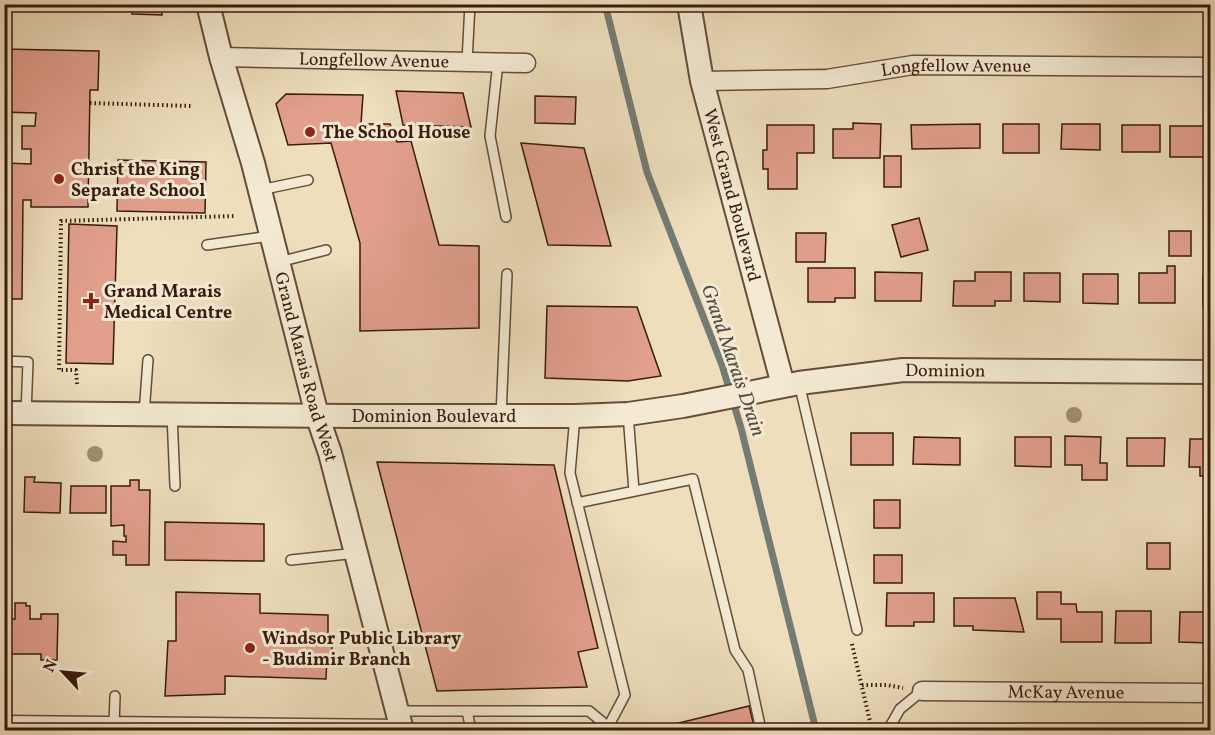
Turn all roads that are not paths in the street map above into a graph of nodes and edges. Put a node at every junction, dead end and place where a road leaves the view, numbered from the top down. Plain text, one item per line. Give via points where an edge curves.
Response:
1 (208, 4) edge
2 (470, 4) edge
3 (688, 4) edge
4 (221, 57) junction
5 (467, 62) junction
6 (498, 62) junction
7 (526, 63) dead end
8 (1210, 67) edge
9 (702, 81) junction
10 (308, 180) dead end
11 (259, 190) junction
12 (506, 217) dead end
13 (271, 236) junction
14 (207, 245) dead end
15 (326, 250) dead end
16 (277, 262) junction
17 (507, 274) dead end
18 (148, 360) dead end
19 (4, 361) edge
20 (1210, 372) edge
21 (791, 384) junction
22 (683, 406) joint
23 (15, 413) edge
24 (144, 414) junction
25 (171, 414) junction
26 (628, 414) junction
27 (317, 415) junction
28 (501, 416) junction
29 (575, 416) junction
30 (175, 486) dead end
31 (634, 491) junction
32 (577, 502) junction
33 (357, 553) junction
34 (291, 560) dead end
35 (857, 630) dead end
36 (922, 691) joint
37 (1210, 693) edge
38 (115, 696) dead end
39 (467, 711) junction
40 (400, 723) edge
41 (4, 725) edge
42 (114, 726) junction
43 (183, 728) edge
44 (610, 729) edge
45 (471, 730) edge
46 (761, 730) edge
47 (888, 730) edge

1 - 4 street, Grand Marais Road West
2 - 5 lane
3 - 9 street, West Grand Boulevard
4 - 5 street, Longfellow Avenue
4 - 11 street, Grand Marais Road West
5 - 6 street, Longfellow Avenue
6 - 7 street, Longfellow Avenue
6 - 12 lane via 490,136
8 - 9 street, Longfellow Avenue via 913,65 827,79
9 - 21 street, West Grand Boulevard
10 - 11 lane
11 - 13 street, Grand Marais Road West
13 - 14 lane
13 - 16 street, Grand Marais Road West
15 - 16 lane
16 - 27 street, Grand Marais Road West
17 - 28 lane
18 - 24 lane
19 - 23 lane via 28,362
20 - 21 street, Dominion via 903,370
21 - 22 street, Dominion
21 - 35 lane
22 - 26 street, Dominion Boulevard
23 - 24 street, Dominion Boulevard
24 - 25 street, Dominion Boulevard
25 - 27 street, Dominion Boulevard
25 - 30 lane
26 - 29 street, Dominion Boulevard
26 - 31 lane
27 - 28 street, Dominion Boulevard
27 - 33 street, Grand Marais Road West
28 - 29 street, Dominion Boulevard
29 - 32 lane via 570,473
31 - 32 lane
31 - 46 lane via 693,479 735,650 748,670
32 - 44 lane via 625,695
33 - 34 lane
33 - 40 street, Grand Marais Road West
36 - 37 street, McKay Avenue
36 - 47 lane via 900,709
38 - 42 lane
39 - 40 lane
39 - 44 lane via 589,711
39 - 45 lane
40 - 43 street
41 - 42 street
42 - 43 street

